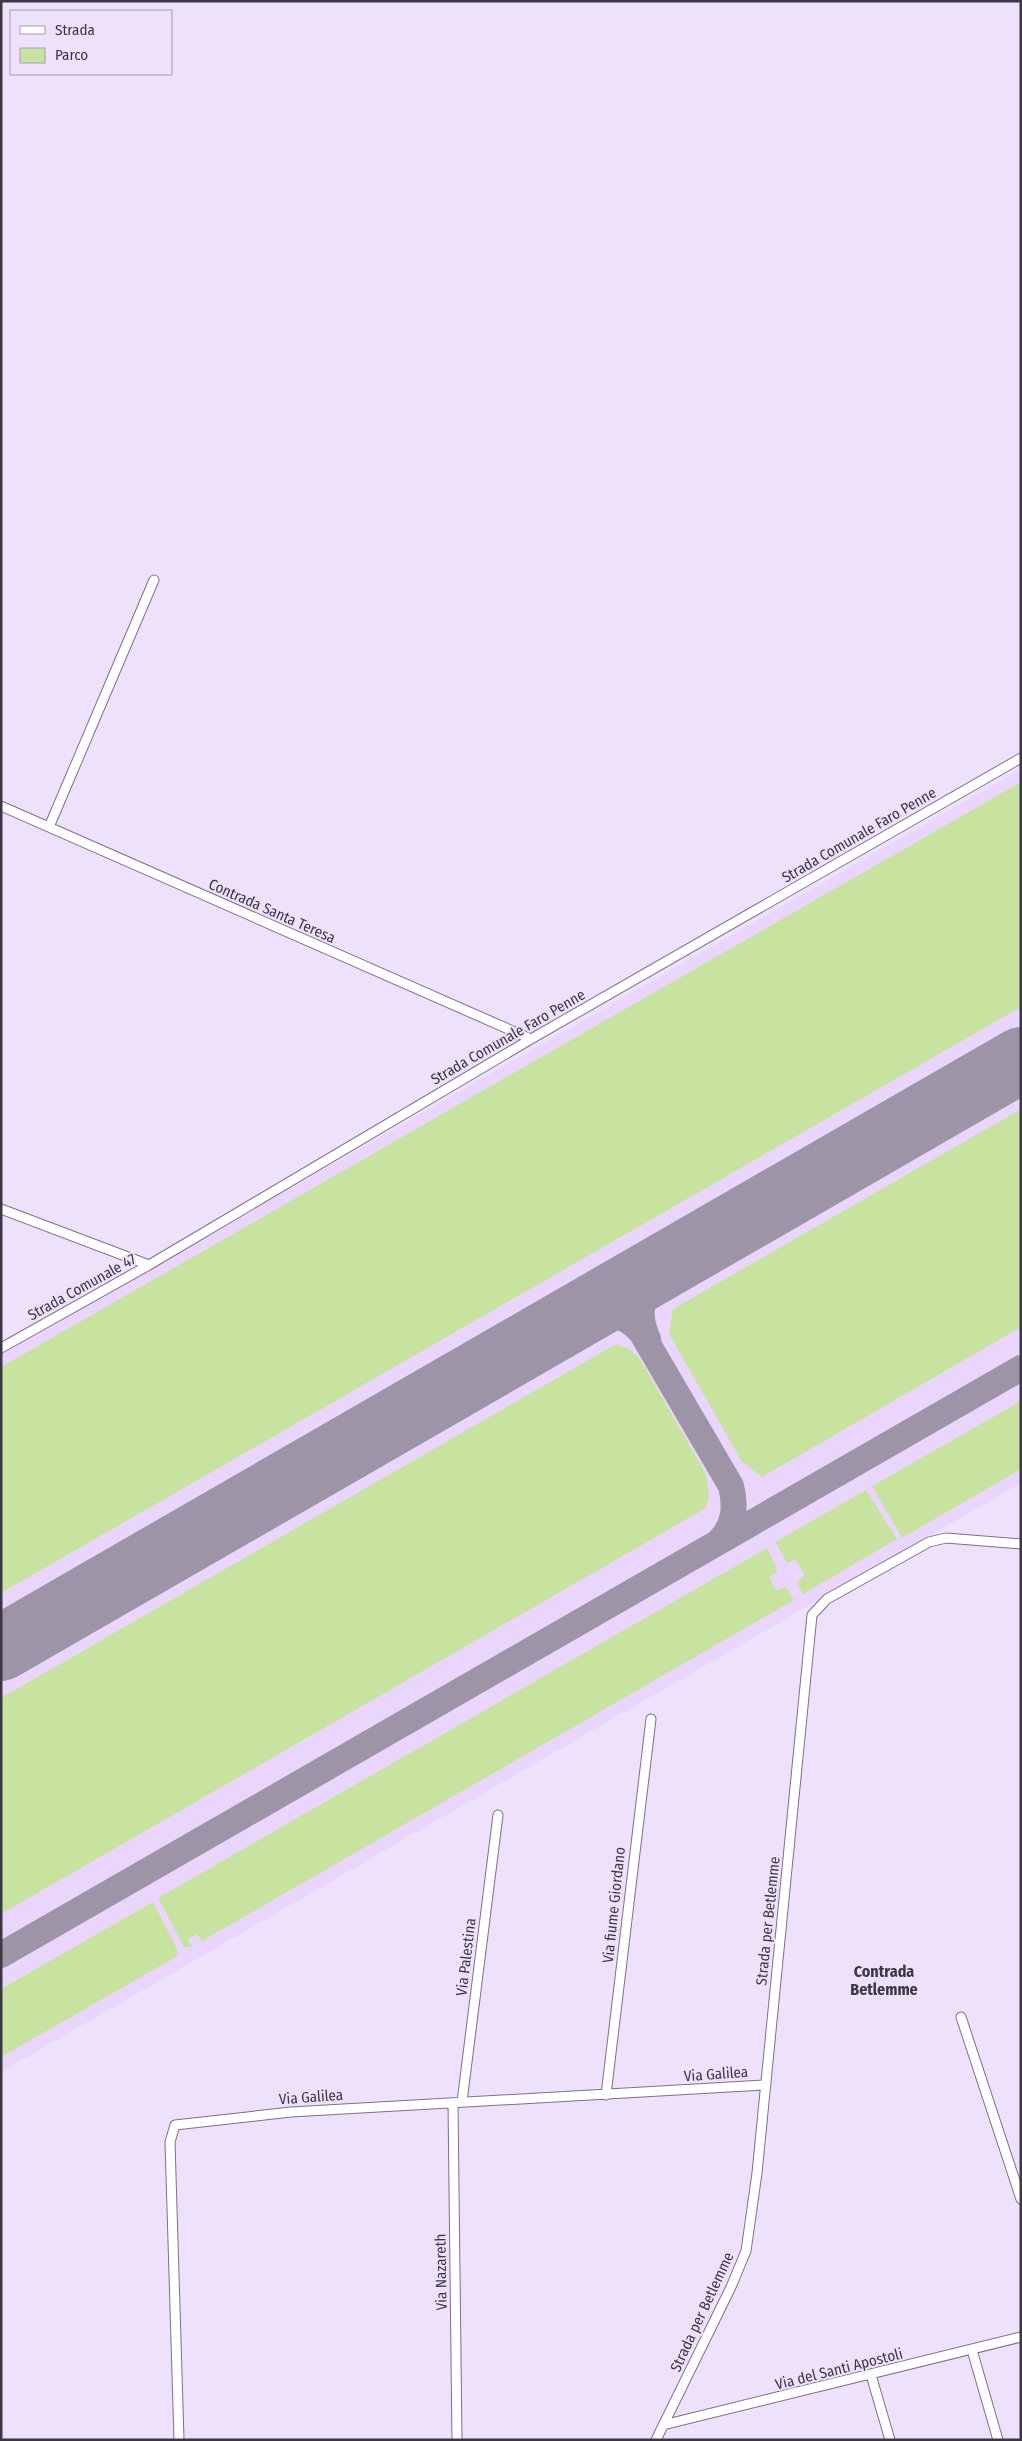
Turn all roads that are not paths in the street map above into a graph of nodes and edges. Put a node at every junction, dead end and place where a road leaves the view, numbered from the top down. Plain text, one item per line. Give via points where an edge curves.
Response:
1 (154, 580) dead end
2 (1021, 758) edge
3 (1, 806) edge
4 (49, 827) junction
5 (531, 1039) junction
6 (1, 1209) edge
7 (149, 1265) junction
8 (1, 1348) edge
9 (1021, 1544) edge
10 (651, 1719) dead end
11 (498, 1815) dead end
12 (961, 2017) dead end
13 (766, 2085) junction
14 (606, 2095) junction
15 (457, 2103) junction
16 (1021, 2199) edge
17 (1021, 2337) edge
18 (972, 2350) junction
19 (871, 2375) junction
20 (663, 2425) junction
21 (179, 2440) edge
22 (457, 2440) edge
23 (656, 2440) edge
24 (890, 2440) edge
25 (998, 2440) edge

1 - 4 street
2 - 5 street, Strada Comunale Faro Penne
3 - 4 street, Contrada Santa Teresa
4 - 5 street, Contrada Santa Teresa
5 - 7 street, Strada Comunale Faro Penne
6 - 7 street
7 - 8 street, Strada Comunale 47
9 - 13 street, Strada per Betlemme via 946,1538 929,1542 827,1599 812,1615
10 - 14 street, Via fiume Giordano
11 - 15 street, Via Palestina
12 - 16 street
13 - 14 street, Via Galilea
13 - 20 street, Strada per Betlemme via 746,2251
14 - 15 street, Via Galilea
15 - 21 street, Via Galilea via 291,2112 174,2125 170,2142
15 - 22 street, Via Nazareth
17 - 18 street, Via del Santi Apostoli
18 - 19 street, Via del Santi Apostoli
18 - 25 street
19 - 20 street, Via del Santi Apostoli
19 - 24 street
20 - 23 street, Strada per Betlemme

